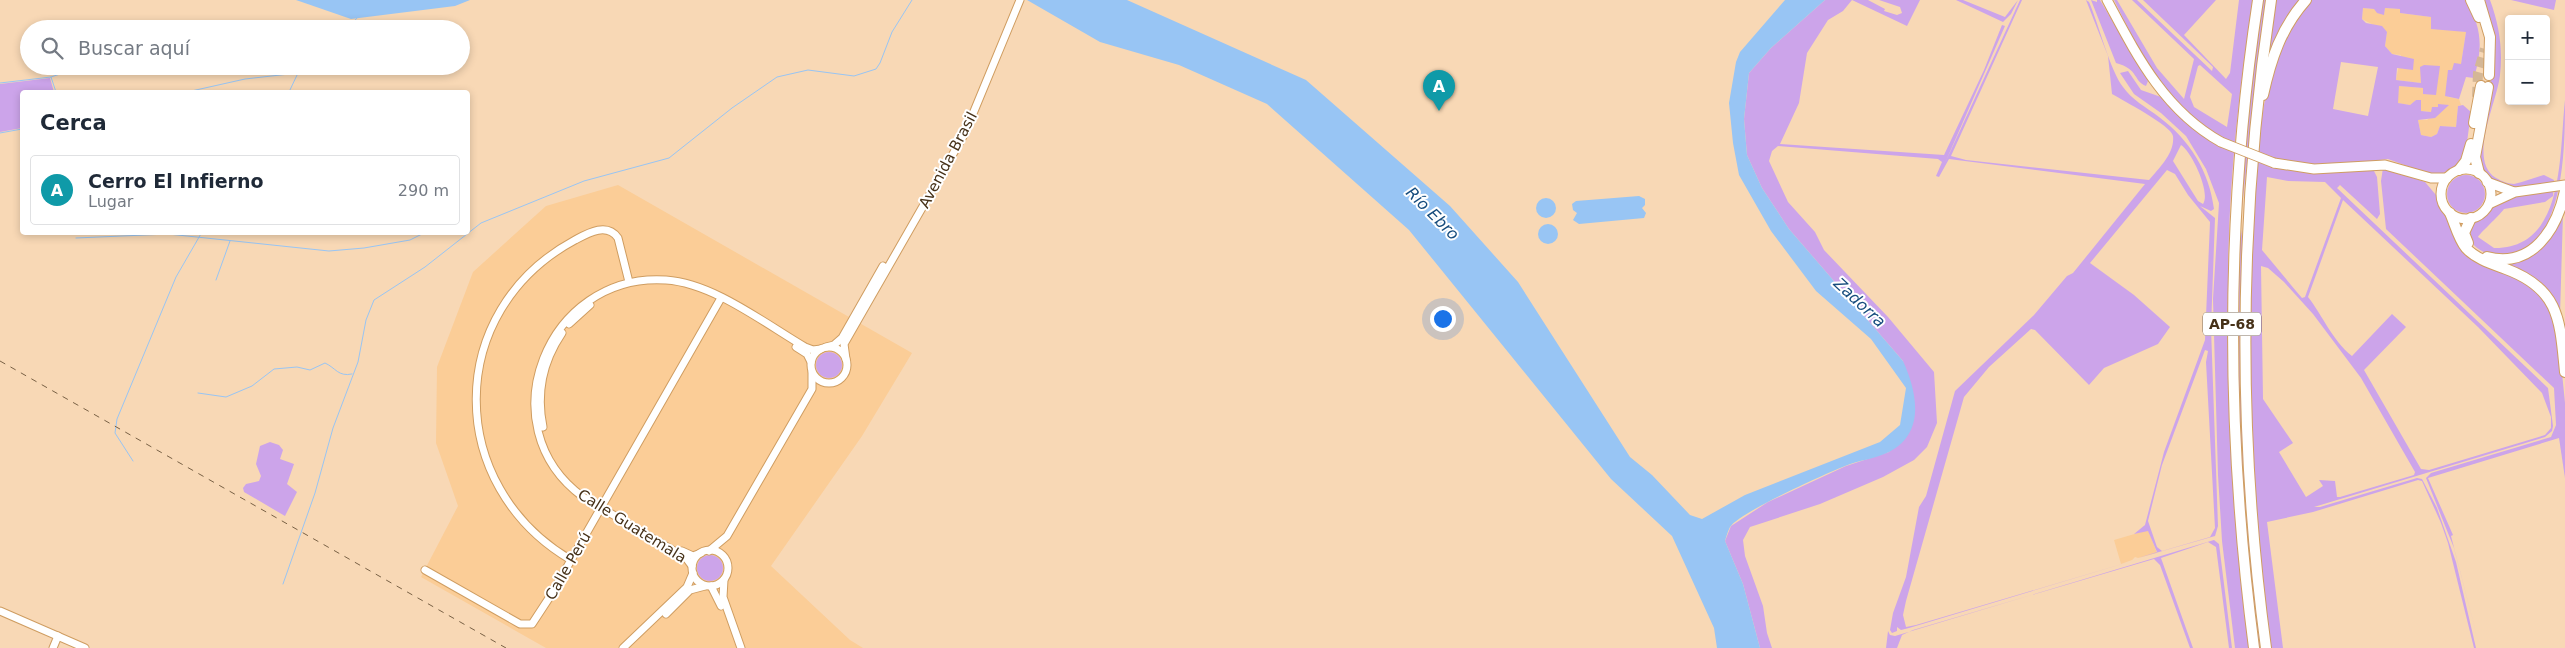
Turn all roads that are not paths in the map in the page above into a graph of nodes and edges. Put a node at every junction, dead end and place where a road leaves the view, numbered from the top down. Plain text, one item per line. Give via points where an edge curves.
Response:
1 (1015, 0) edge
2 (1020, 0) edge
3 (2107, 0) edge
4 (2258, 0) edge
5 (2271, 0) edge
6 (2306, 0) edge
7 (2471, 0) edge
8 (2479, 0) edge
9 (2255, 130) junction
10 (2460, 170) junction
11 (2479, 173) junction
12 (2421, 176) junction
13 (2447, 178) junction
14 (2487, 182) junction
15 (2565, 185) edge
16 (2565, 191) edge
17 (2515, 192) junction
18 (2441, 196) junction
19 (2488, 204) junction
20 (2450, 213) junction
21 (2471, 218) junction
22 (630, 282) junction
23 (720, 300) junction
24 (859, 312) junction
25 (823, 348) junction
26 (846, 359) junction
27 (811, 362) junction
28 (812, 372) junction
29 (2565, 372) edge
30 (827, 382) junction
31 (812, 389) junction
32 (601, 506) junction
33 (727, 536) junction
34 (708, 551) junction
35 (700, 554) junction
36 (725, 559) junction
37 (571, 560) junction
38 (692, 569) junction
39 (426, 570) dead end
40 (724, 580) junction
41 (709, 586) junction
42 (0, 610) edge
43 (58, 636) junction
44 (53, 648) edge
45 (85, 648) edge
46 (623, 648) edge
47 (630, 648) edge
48 (737, 648) edge
49 (741, 648) edge
50 (2254, 648) edge
51 (2266, 648) edge

1 - 24 street, Avenida Brasil via 962,130
2 - 24 street, Avenida Brasil via 965,133
3 - 12 main road, bridge via 2142,65 2159,89 2182,114 2221,142 2274,163 2314,169 2385,165
4 - 50 highway, AP-68 via 2241,121 2232,270 2238,477
5 - 9 highway, AP-68
6 - 9 highway via 2278,42
7 - 8 highway via 2484,37 2486,74 2490,37
9 - 51 highway, AP-68 via 2246,269 2247,417 2254,534
10 - 11 main road
10 - 11 highway via 2469,154 2484,86 2475,157
10 - 13 main road
11 - 14 main road
12 - 13 main road
12 - 18 main road
13 - 18 main road
14 - 17 main road
14 - 19 main road
15 - 17 main road
16 - 21 highway via 2556,222 2547,236 2528,252 2514,257 2494,259 2473,248 2464,233
17 - 19 main road
18 - 20 main road
19 - 21 main road via 2482,213
20 - 21 main road via 2460,218
20 - 29 highway via 2461,240 2471,252 2529,279 2549,298 2559,317
22 - 23 street, Calle Guatemala via 679,282 701,288
22 - 32 street, Calle Guatemala via 599,294 570,316 548,346 536,384 536,418 547,452 569,486
22 - 37 street via 618,238 613,232 603,229 581,237 552,254 520,282 495,320 480,362 477,425 493,478 505,500 526,526
23 - 25 street, Calle Guatemala via 805,347 813,350
23 - 27 street, Calle Guatemala via 802,351
23 - 32 street, Calle Perú
23 - 32 street, Calle Guatemala via 675,286 632,287 604,296 585,308 557,341 546,362 541,383 540,410 544,430 553,455 566,476
24 - 25 street via 839,341
24 - 26 street via 844,344
25 - 26 street via 836,348
25 - 27 street
26 - 30 street via 842,377
27 - 28 street
28 - 30 street
28 - 31 street
30 - 31 street
31 - 33 street
32 - 35 street, Calle Guatemala via 688,554
32 - 37 street, Calle Perú
32 - 38 street, Calle Guatemala via 686,558
33 - 34 street
33 - 36 street
34 - 35 street
34 - 36 street via 718,552
35 - 38 street
36 - 40 street via 728,569
37 - 39 street, Calle Perú via 536,620 527,626
38 - 41 street via 698,581
38 - 46 street via 687,587
40 - 41 street
40 - 49 street via 723,597
41 - 47 street via 690,590
41 - 48 street via 719,600
42 - 43 street
43 - 44 street
43 - 45 street

